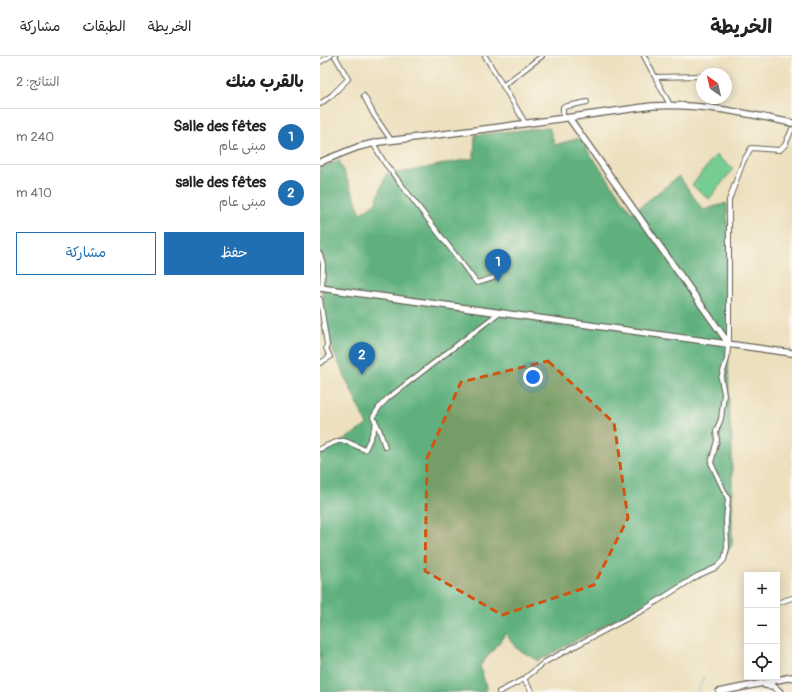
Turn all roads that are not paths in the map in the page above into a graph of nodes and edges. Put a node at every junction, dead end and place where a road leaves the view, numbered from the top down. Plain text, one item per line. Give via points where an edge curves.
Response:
1 (324, 56) edge
2 (330, 56) edge
3 (335, 56) edge
4 (485, 56) edge
5 (540, 56) edge
6 (644, 56) edge
7 (320, 62) edge
8 (696, 76) edge
9 (655, 77) junction
10 (504, 85) junction
11 (364, 96) dead end
12 (587, 102) dead end
13 (320, 104) edge
14 (670, 105) junction
15 (566, 118) junction
16 (792, 123) edge
17 (526, 124) junction
18 (792, 129) edge
19 (391, 140) junction
20 (373, 143) junction
21 (320, 162) edge
22 (320, 254) edge
23 (492, 278) dead end
24 (321, 289) edge
25 (320, 299) edge
26 (501, 312) junction
27 (728, 345) junction
28 (326, 348) junction
29 (320, 351) edge
30 (792, 353) edge
31 (320, 363) edge
32 (376, 423) junction
33 (385, 447) dead end
34 (320, 449) edge
35 (792, 598) edge
36 (780, 602) edge
37 (792, 677) edge
38 (524, 679) junction
39 (759, 684) junction
40 (499, 692) edge
41 (532, 692) edge
42 (719, 692) edge
43 (780, 692) edge

1 - 7 street
2 - 7 street
3 - 13 street via 348,79
4 - 10 street
5 - 10 street
6 - 9 street
8 - 9 street
9 - 14 street
10 - 17 street
11 - 19 street
12 - 15 street via 563,108
14 - 15 main road
14 - 16 main road via 750,114
15 - 17 main road
15 - 27 main road
17 - 19 main road
18 - 27 street via 780,150 751,148 728,200
19 - 20 main road
20 - 21 main road
20 - 23 street via 384,162 476,282
22 - 24 street via 323,264
24 - 26 main road
25 - 28 street
26 - 27 main road
26 - 32 street via 388,398 373,416
27 - 30 main road
27 - 38 street via 721,378 724,394 722,419 716,431 717,440 711,463 728,499 727,548 724,560 717,567 697,576 645,609 545,662
28 - 29 street
28 - 31 street via 330,357
32 - 33 street
32 - 34 street via 365,450 343,440
35 - 36 street
37 - 39 main road
38 - 40 street
38 - 41 street
39 - 42 main road
39 - 43 main road via 773,686

